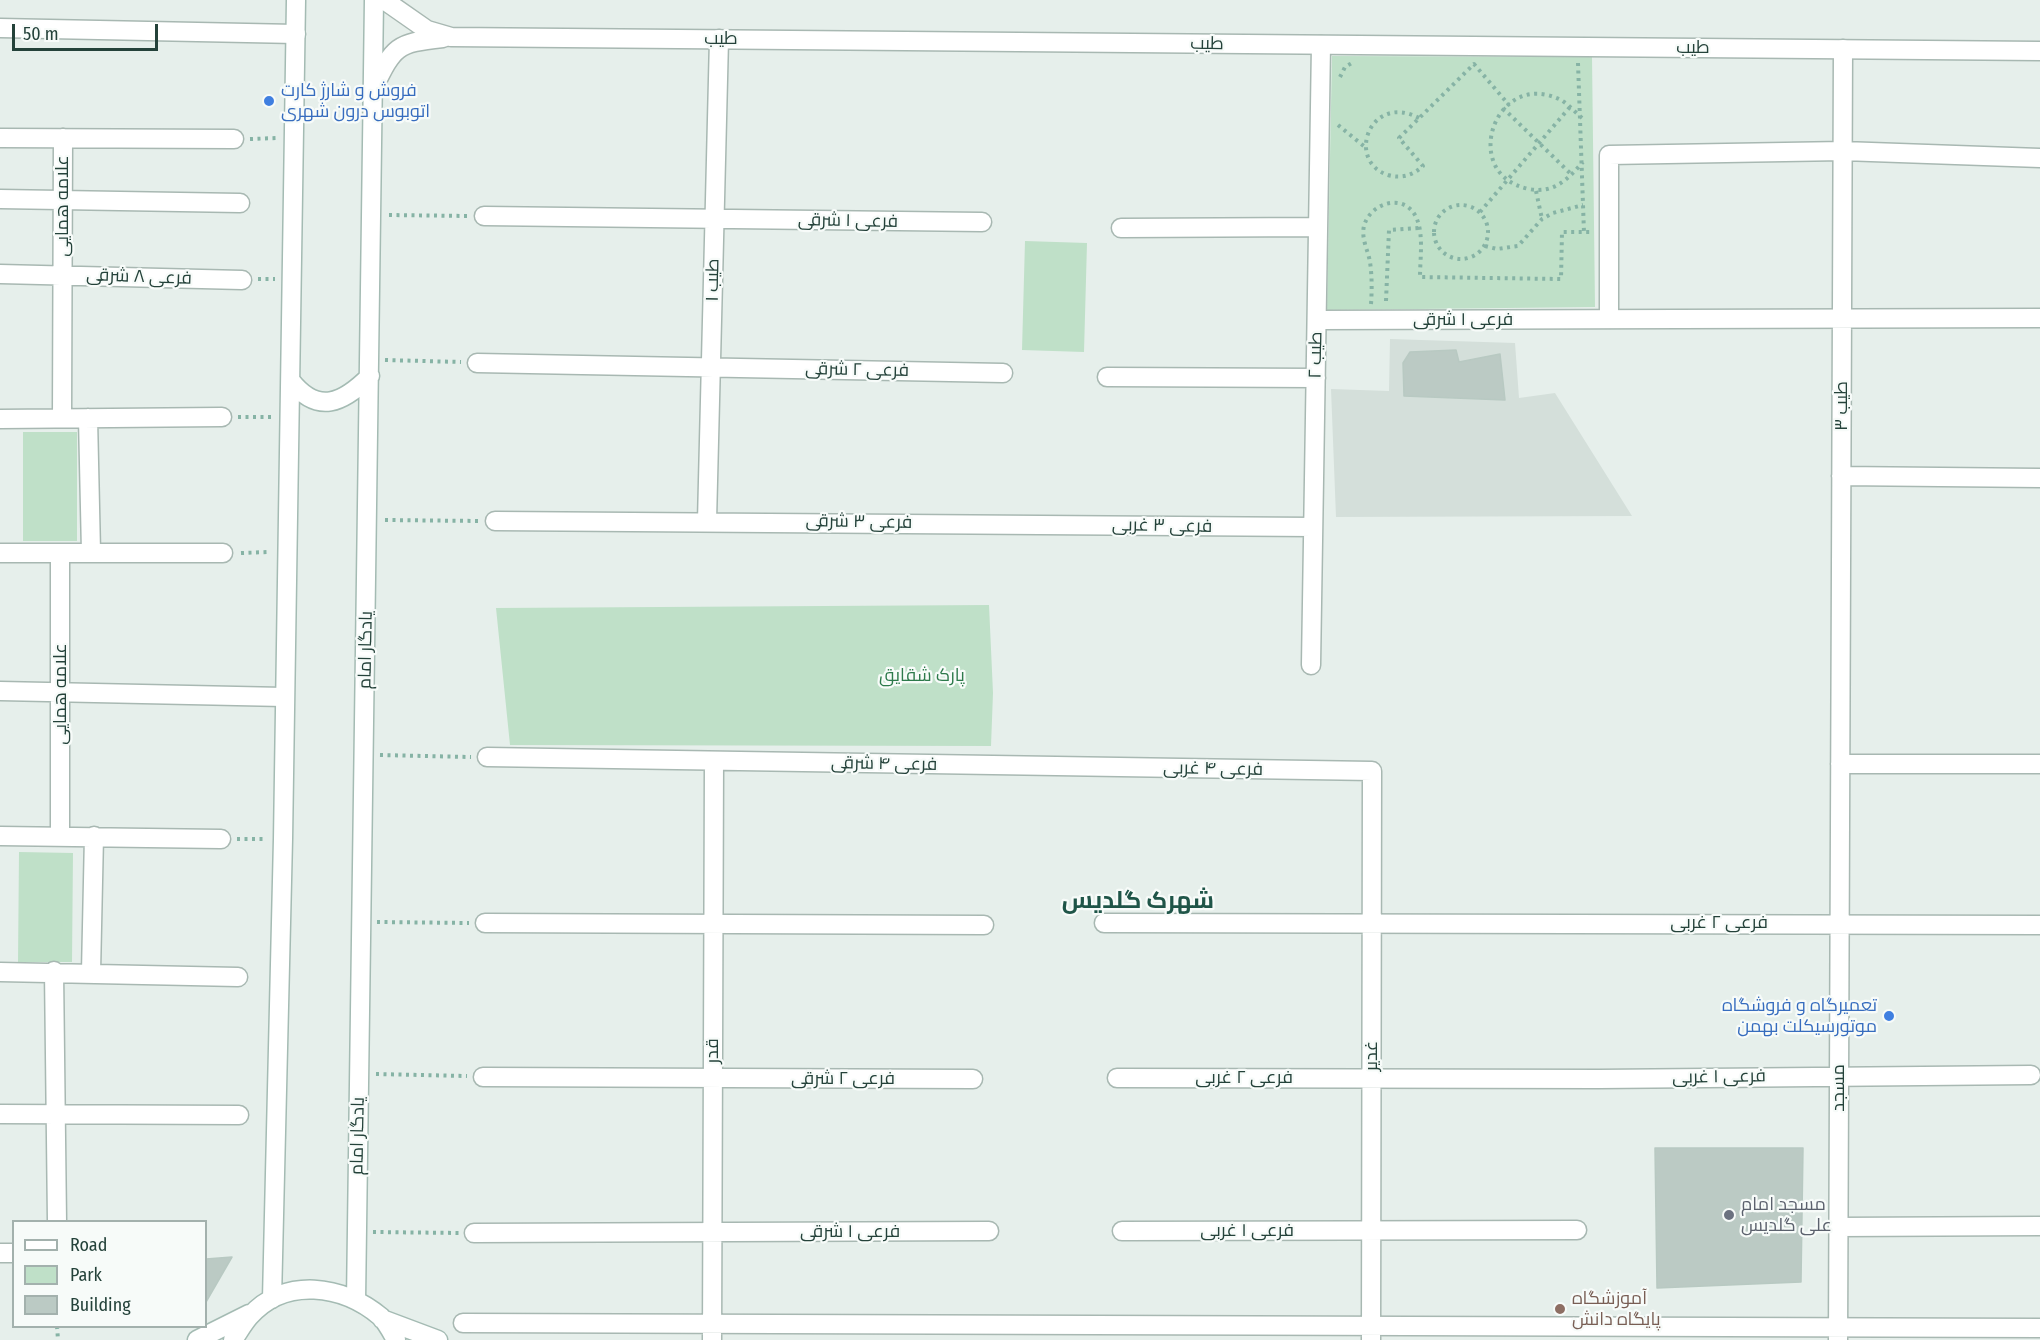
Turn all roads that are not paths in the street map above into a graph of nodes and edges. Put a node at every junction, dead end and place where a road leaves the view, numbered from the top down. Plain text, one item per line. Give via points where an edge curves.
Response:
1 (296, 0) edge
2 (374, 0) edge
3 (384, 0) edge
4 (0, 28) edge
5 (296, 34) junction
6 (451, 37) junction
7 (719, 39) junction
8 (1321, 45) junction
9 (1843, 49) junction
10 (2040, 51) edge
11 (373, 89) junction
12 (0, 138) edge
13 (63, 138) junction
14 (234, 140) road end
15 (1843, 151) junction
16 (2040, 158) edge
17 (0, 200) edge
18 (63, 200) junction
19 (240, 203) dead end
20 (484, 216) road end
21 (715, 219) junction
22 (982, 222) dead end
23 (1318, 227) junction
24 (1121, 228) dead end
25 (0, 274) edge
26 (62, 275) junction
27 (242, 280) road end
28 (2040, 318) edge
29 (1609, 319) junction
30 (1842, 319) junction
31 (1317, 320) junction
32 (477, 363) road end
33 (370, 368) junction
34 (711, 368) junction
35 (1003, 373) dead end
36 (1107, 377) dead end
37 (1316, 378) junction
38 (291, 381) junction
39 (222, 417) road end
40 (62, 418) junction
41 (88, 418) junction
42 (0, 420) edge
43 (1841, 476) junction
44 (2040, 477) edge
45 (707, 520) junction
46 (495, 521) road end
47 (1010, 524) joint
48 (1313, 528) junction
49 (91, 552) junction
50 (0, 553) edge
51 (60, 553) junction
52 (223, 553) road end
53 (1311, 665) dead end
54 (0, 691) edge
55 (61, 692) junction
56 (284, 697) junction
57 (487, 757) road end
58 (714, 761) junction
59 (1840, 764) junction
60 (2040, 764) edge
61 (1053, 767) joint
62 (1372, 771) joint
63 (0, 836) edge
64 (60, 836) junction
65 (94, 836) junction
66 (222, 839) road end
67 (1104, 922) dead end
68 (485, 923) road end
69 (1839, 923) junction
70 (713, 924) junction
71 (984, 925) dead end
72 (1372, 925) junction
73 (2040, 925) edge
74 (54, 971) junction
75 (0, 972) edge
76 (91, 972) junction
77 (238, 976) dead end
78 (2031, 1075) dead end
79 (1839, 1076) junction
80 (483, 1077) road end
81 (712, 1078) junction
82 (1117, 1078) dead end
83 (1372, 1078) junction
84 (973, 1079) dead end
85 (0, 1114) edge
86 (55, 1115) junction
87 (239, 1115) dead end
88 (57, 1220) edge
89 (2040, 1226) edge
90 (1838, 1227) junction
91 (1577, 1230) dead end
92 (989, 1231) dead end
93 (1122, 1231) dead end
94 (712, 1232) junction
95 (1372, 1232) junction
96 (474, 1233) road end
97 (272, 1299) junction
98 (356, 1300) junction
99 (256, 1311) junction
100 (382, 1318) junction
101 (463, 1323) dead end
102 (2040, 1328) edge
103 (712, 1332) edge
104 (1371, 1333) edge
105 (1838, 1334) edge
106 (196, 1340) edge
107 (233, 1340) edge
108 (396, 1340) edge
109 (438, 1340) edge

1 - 5 street
2 - 11 street, یادگار امام
3 - 6 street, طیب via 427,30
4 - 5 street
5 - 38 street
6 - 7 street, طیب
6 - 11 street via 408,41 388,58
7 - 8 street, طیب
7 - 21 street, طیب ۱
8 - 9 street, طیب
8 - 23 street, طیب ۲
9 - 10 street, طیب
9 - 15 street, طیب ۳
11 - 33 street, یادگار امام
12 - 13 street
13 - 14 street
13 - 18 street, علامه همایی
15 - 16 street
15 - 29 street via 1609,155
15 - 30 street, طیب ۳
17 - 18 street
18 - 19 street
18 - 26 street, علامه همایی
20 - 21 street
21 - 22 street, فرعی ۱ شرقی
21 - 34 street, طیب ۱
23 - 24 street
23 - 31 street, طیب ۲
25 - 26 street, فرعی ۸ شرقی
26 - 27 street, فرعی ۸ شرقی
26 - 40 street, علامه همایی
28 - 30 street
29 - 30 street
29 - 31 street, فرعی ۱ شرقی
30 - 43 street, طیب ۳
31 - 37 street, طیب ۲
32 - 34 street
33 - 38 street via 351,395 338,401 320,402 303,395
33 - 98 street, یادگار امام
34 - 35 street, فرعی ۲ شرقی
34 - 45 street, طیب ۱
36 - 37 street
37 - 48 street, طیب ۲
38 - 56 street
39 - 41 street
40 - 41 street
40 - 42 street
41 - 49 street
43 - 44 street
43 - 59 street, طیب ۳
45 - 46 street
45 - 47 street, فرعی ۳ شرقی
47 - 48 street, فرعی ۳ غربی
48 - 53 street, طیب ۲
49 - 51 street
49 - 52 street
50 - 51 street
51 - 55 street, علامه همایی
54 - 55 street
55 - 56 street
55 - 64 street, علامه همایی
56 - 97 street
57 - 58 street
58 - 61 street, فرعی ۴ شرقی
58 - 70 street, قدر
59 - 60 street
59 - 69 street, مسجد
61 - 62 street, فرعی ۴ غربی
62 - 72 street, غدیر
63 - 64 street
64 - 65 street
65 - 66 street
65 - 76 street
67 - 72 street
68 - 70 street
69 - 72 street, فرعی ۲ غربی
69 - 73 street
69 - 79 street, مسجد
70 - 71 street
70 - 81 street, قدر
72 - 83 street, غدیر
74 - 75 street
74 - 76 street
74 - 86 street
76 - 77 street
78 - 79 street
79 - 83 street, فرعی ۱ غربی
79 - 90 street, مسجد
80 - 81 street
81 - 84 street, فرعی ۲ شرقی
81 - 94 street, قدر
82 - 83 street, فرعی ۲ غربی
83 - 95 street, غدیر
85 - 86 street
86 - 87 street
86 - 88 street
89 - 90 street
90 - 105 street, مسجد
91 - 95 street
92 - 94 street, فرعی ۱ شرقی
93 - 95 street, فرعی ۱ غربی
94 - 96 street
94 - 103 street, قدر
95 - 104 street, غدیر
97 - 98 street via 302,1289 332,1290
97 - 99 street
98 - 100 street
99 - 106 street
99 - 107 street
100 - 108 street
100 - 109 street
101 - 103 street
102 - 105 street
103 - 104 street
104 - 105 street

